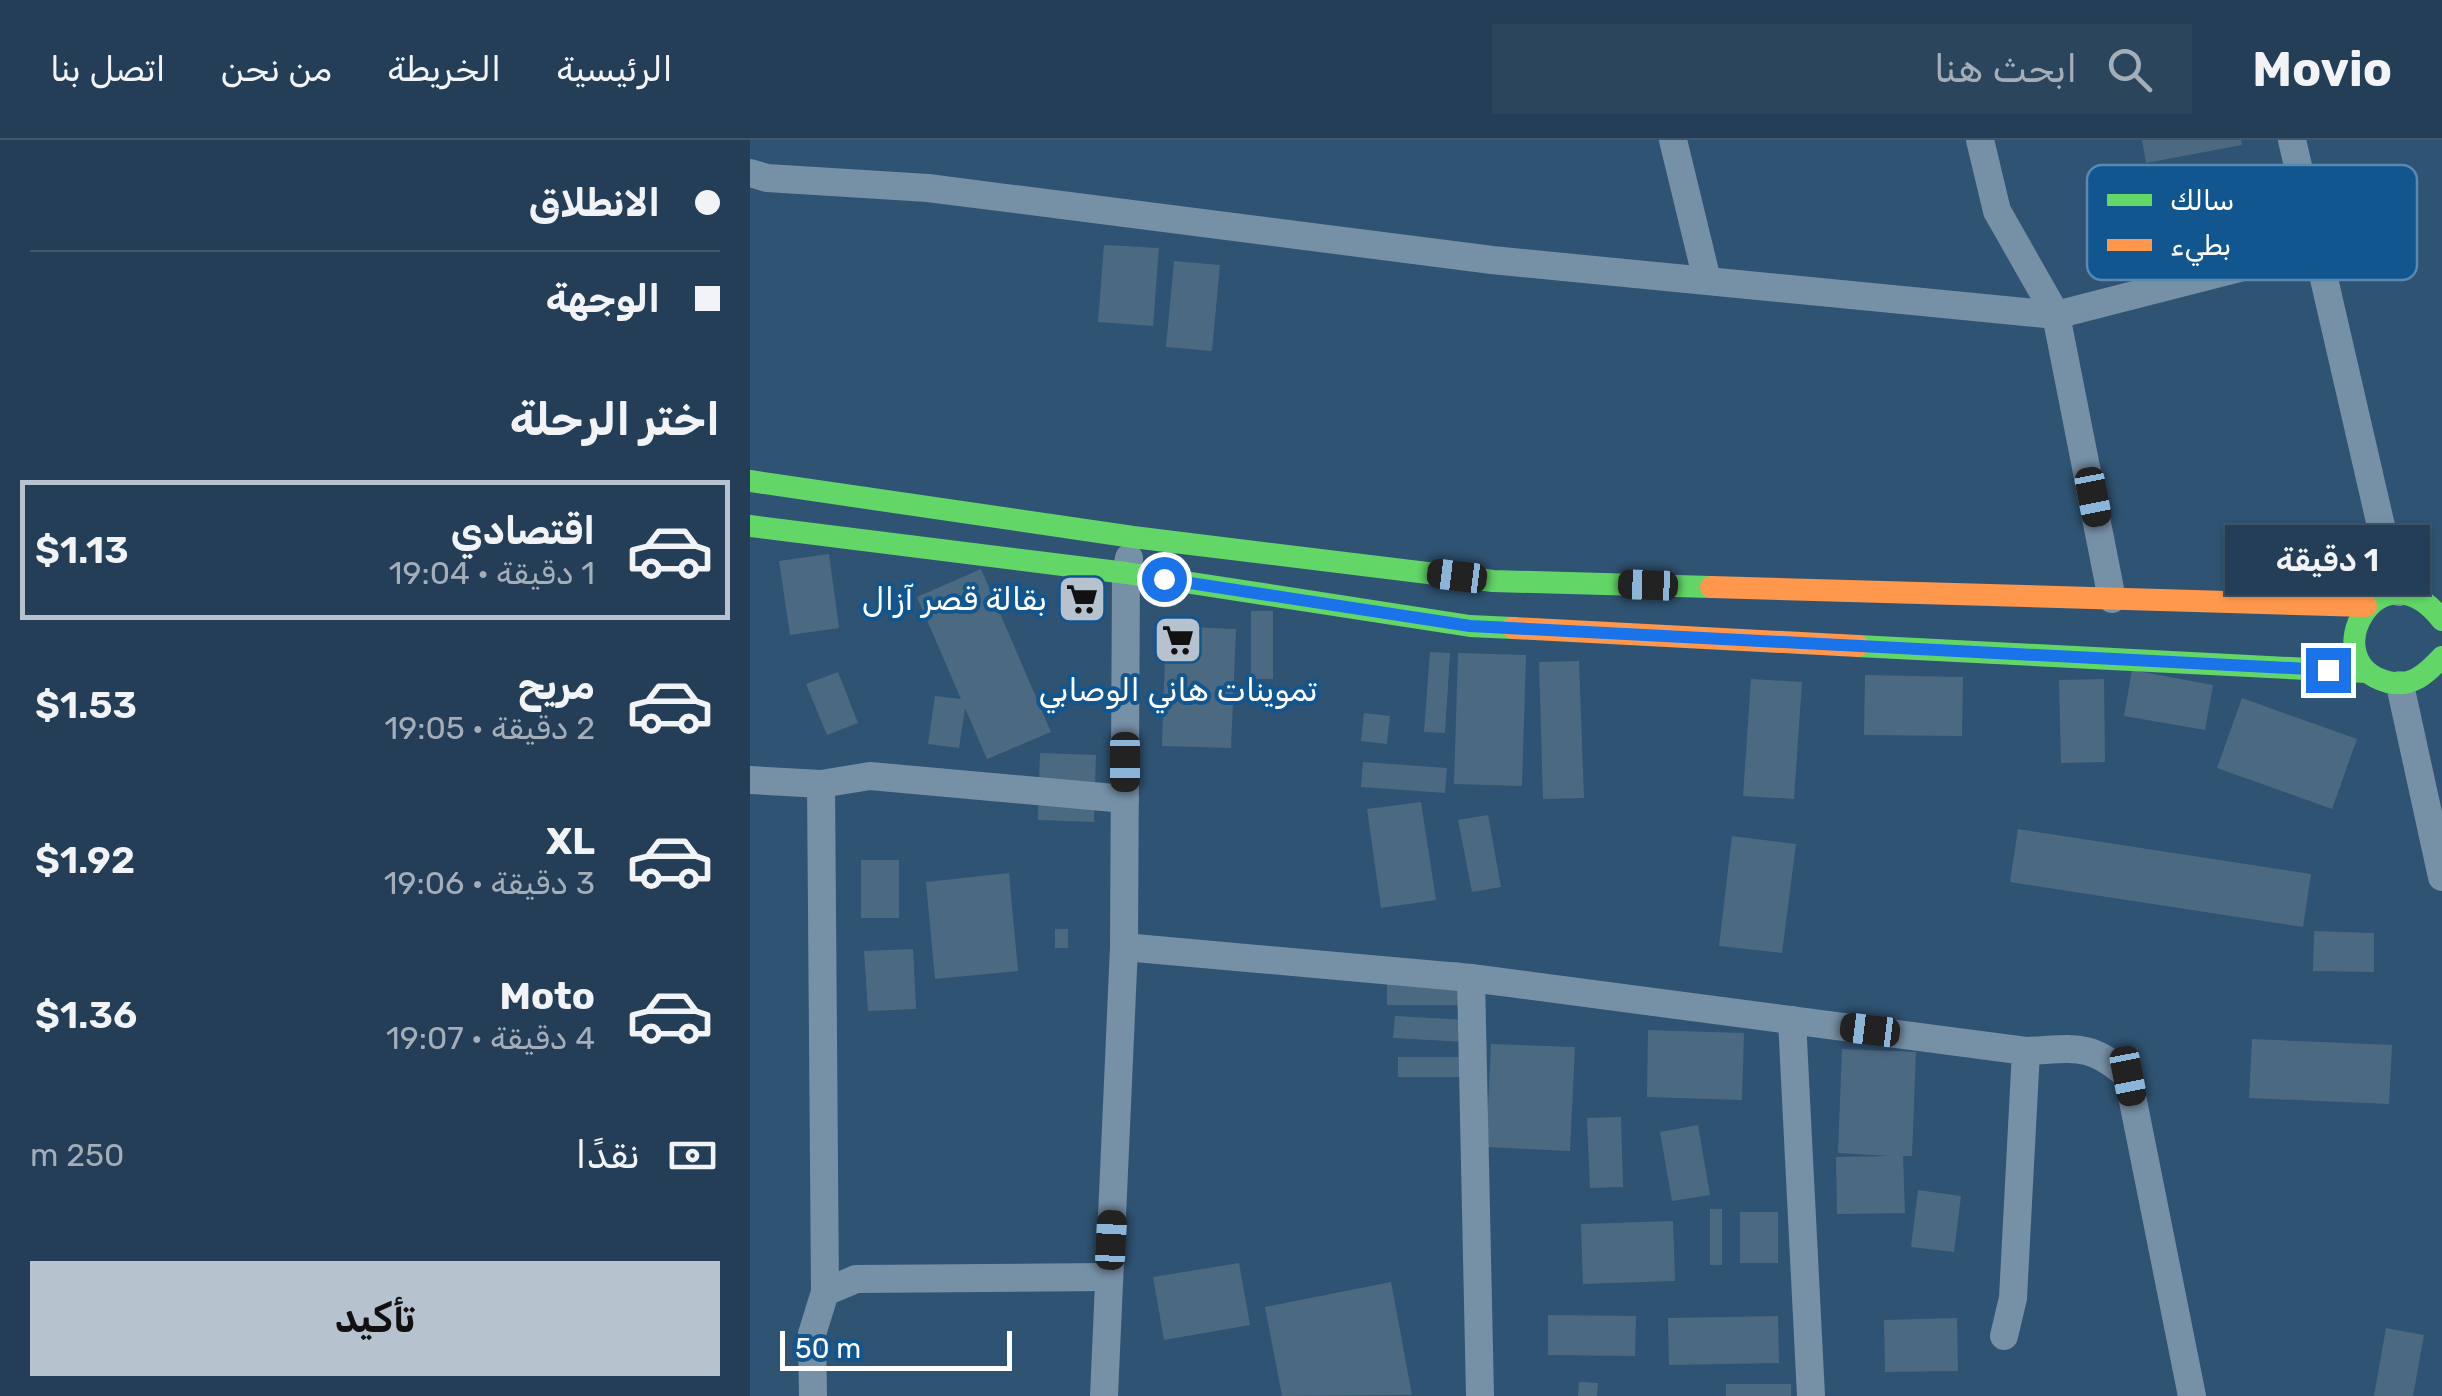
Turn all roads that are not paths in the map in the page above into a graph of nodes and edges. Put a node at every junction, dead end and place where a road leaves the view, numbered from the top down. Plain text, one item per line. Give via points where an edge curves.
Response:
1 (1674, 140) edge
2 (1980, 140) edge
3 (2292, 140) edge
4 (2298, 165) edge
5 (750, 173) edge
6 (1707, 280) junction
7 (2190, 280) edge
8 (2324, 280) edge
9 (2056, 314) junction
10 (750, 481) edge
11 (750, 526) edge
12 (1133, 536) junction
13 (1126, 573) junction
14 (2399, 592) junction
15 (2112, 599) junction
16 (2366, 606) junction
17 (2439, 610) edge
18 (2439, 666) edge
19 (2368, 672) junction
20 (2400, 685) junction
21 (750, 780) edge
22 (821, 784) junction
23 (1125, 800) junction
24 (2442, 877) edge
25 (1124, 947) junction
26 (1471, 978) junction
27 (1792, 1020) junction
28 (2026, 1051) junction
29 (1109, 1277) junction
30 (825, 1292) junction
31 (2004, 1336) dead end
32 (813, 1396) edge
33 (1104, 1396) edge
34 (1480, 1396) edge
35 (1811, 1396) edge
36 (2192, 1396) edge

1 - 6 street
2 - 9 street via 1997,211
3 - 4 street
5 - 6 street
6 - 9 street
7 - 9 street
8 - 14 street
9 - 15 street
10 - 12 street
11 - 13 street
12 - 13 street
12 - 15 street via 1493,580
13 - 19 street via 1470,626
13 - 23 street
14 - 16 street
14 - 17 street
15 - 16 street
16 - 19 street via 2354,640
18 - 20 street
19 - 20 street
20 - 24 street
21 - 22 street
22 - 23 street via 870,776
22 - 30 street
23 - 25 street
25 - 26 street
25 - 29 street
26 - 27 street
26 - 34 street
27 - 28 street
27 - 35 street
28 - 31 street via 2013,1298
28 - 36 street via 2083,1048 2128,1076
29 - 30 street via 856,1279
29 - 33 street
30 - 32 street via 812,1334

